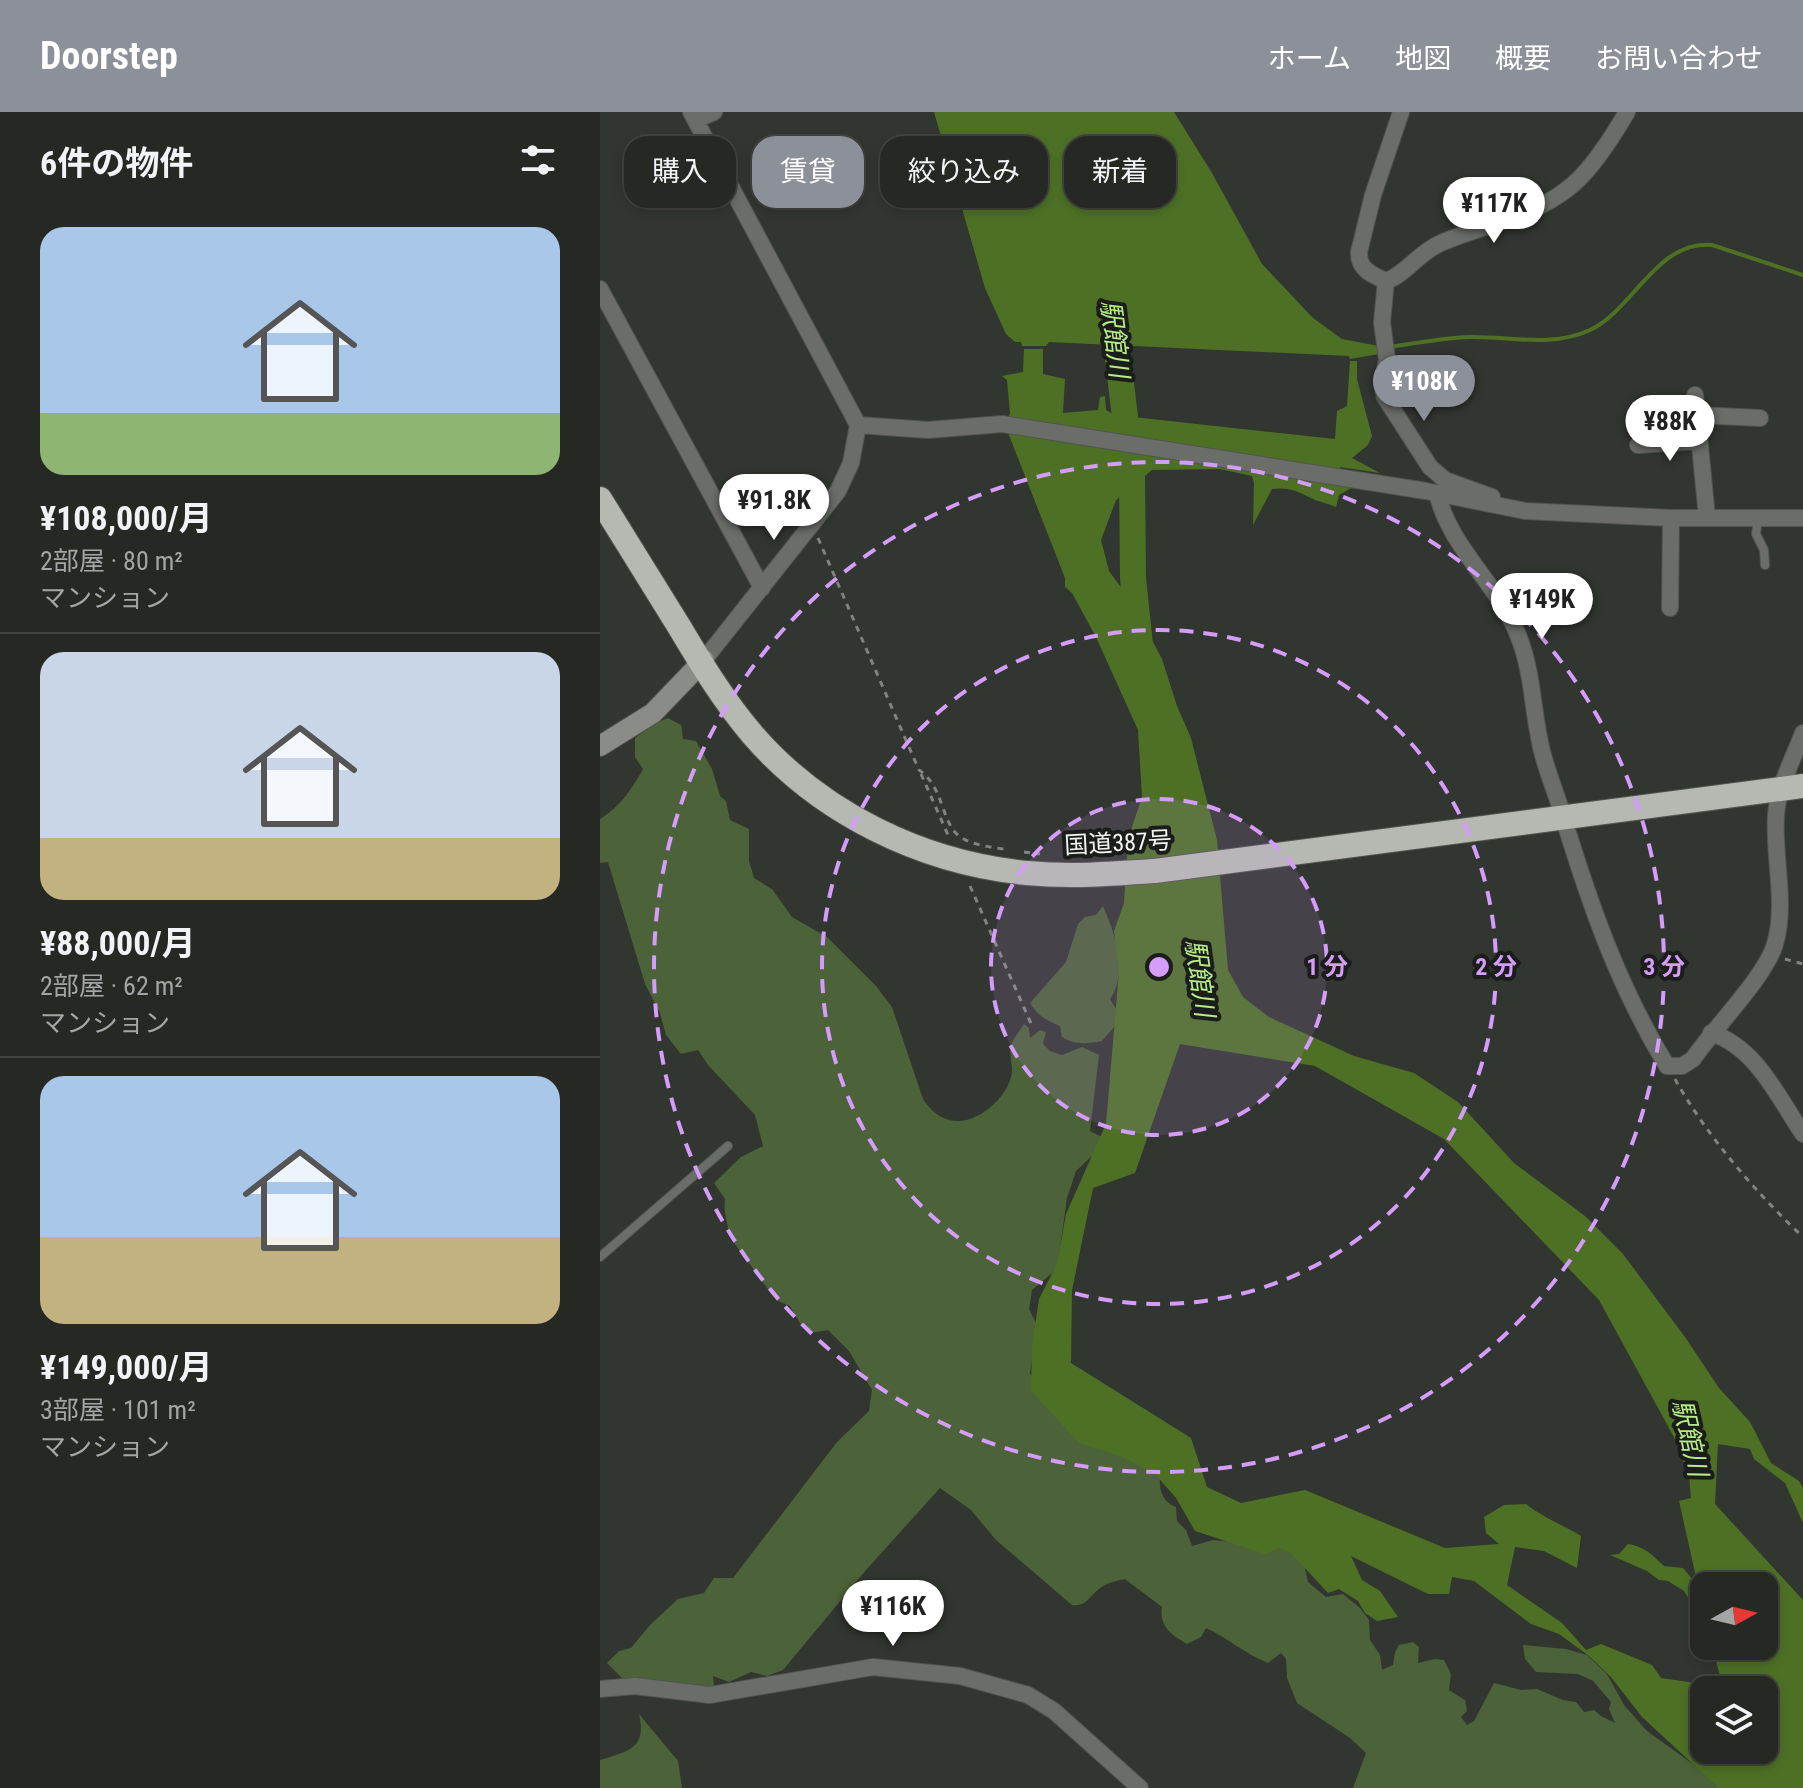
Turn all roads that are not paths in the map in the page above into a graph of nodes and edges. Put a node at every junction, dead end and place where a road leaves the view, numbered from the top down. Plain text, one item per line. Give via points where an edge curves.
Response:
1 (714, 112) edge
2 (1401, 112) edge
3 (1627, 112) edge
4 (694, 116) edge
5 (1386, 281) junction
6 (600, 289) edge
7 (1695, 395) dead end
8 (1697, 415) junction
9 (1760, 418) dead end
10 (858, 425) junction
11 (1699, 441) junction
12 (1638, 445) dead end
13 (1432, 492) junction
14 (600, 499) edge
15 (1531, 511) junction
16 (1758, 516) junction
17 (1707, 517) junction
18 (1671, 518) junction
19 (1803, 518) edge
20 (1765, 565) dead end
21 (762, 588) junction
22 (1670, 608) dead end
23 (702, 662) junction
24 (1803, 733) edge
25 (600, 746) edge
26 (1793, 787) edge
27 (1560, 818) junction
28 (1711, 1033) junction
29 (1803, 1134) edge
30 (728, 1146) dead end
31 (600, 1257) edge
32 (600, 1689) edge
33 (1140, 1788) edge

1 - 4 street
2 - 5 street via 1359,252 1367,273
3 - 5 street via 1568,190 1535,209 1440,243
4 - 10 street
5 - 15 street via 1382,388 1423,458 1439,475
6 - 21 street
7 - 8 street
8 - 9 street
8 - 11 street
10 - 13 street via 928,430 1002,424
10 - 21 street via 838,491
11 - 12 street
11 - 17 street
13 - 15 street
13 - 27 street via 1518,635
14 - 23 highway, 国道387号
15 - 18 street
16 - 17 street
16 - 19 street
16 - 20 lane via 1756,534
17 - 18 street
18 - 22 street
21 - 23 street
23 - 25 street via 653,713
23 - 27 highway, 国道387号 via 739,718 786,768 837,807 924,852 975,865 1103,875
24 - 26 street
26 - 27 highway, 国道387号
26 - 28 street via 1776,812 1779,907 1772,951
27 - 28 street via 1608,952 1667,1066 1687,1064
28 - 29 street via 1749,1056
30 - 31 lane
32 - 33 street via 635,1686 710,1695 873,1667 960,1676 1028,1695 1054,1711

